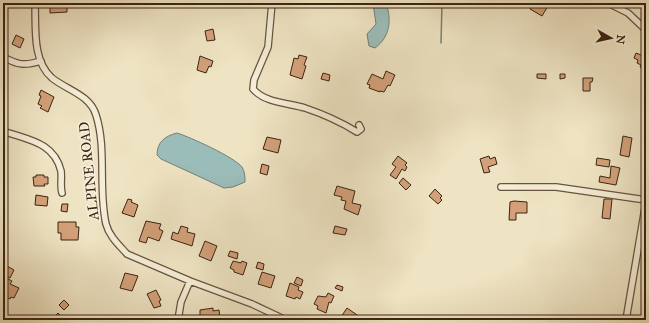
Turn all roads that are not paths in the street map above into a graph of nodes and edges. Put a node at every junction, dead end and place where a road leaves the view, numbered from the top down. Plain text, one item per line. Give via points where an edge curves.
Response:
1 (35, 3) edge
2 (272, 3) edge
3 (608, 3) edge
4 (646, 30) edge
5 (3, 57) edge
6 (41, 61) junction
7 (359, 125) dead end
8 (3, 131) edge
9 (501, 186) dead end
10 (62, 193) dead end
11 (646, 201) edge
12 (190, 281) junction
13 (3, 318) edge
14 (7, 320) edge
15 (178, 320) edge
16 (286, 320) edge
17 (626, 320) edge

1 - 6 street, ALPINE ROAD via 37,45
2 - 7 street via 268,46 254,80 253,89 260,96 318,113 357,132 361,129
3 - 4 street via 628,13
5 - 6 street via 16,64 28,65
6 - 12 street, ALPINE ROAD via 52,78 77,92 96,114 100,134 106,224 113,238 127,254
8 - 10 street via 47,147 60,171
9 - 11 street via 556,187
11 - 17 street
12 - 15 street via 181,302
12 - 16 street, ALPINE ROAD via 252,304
13 - 14 street

